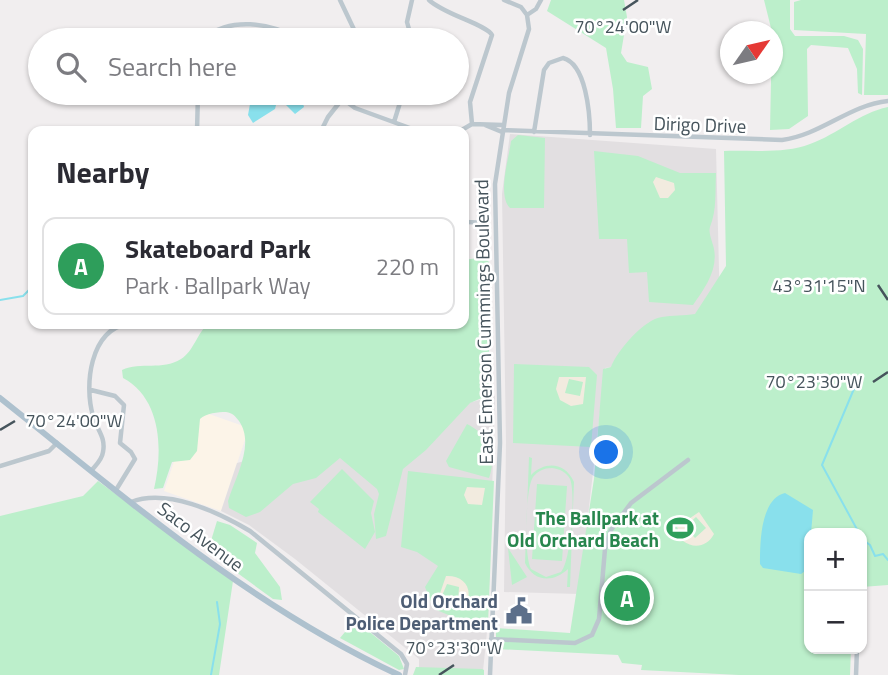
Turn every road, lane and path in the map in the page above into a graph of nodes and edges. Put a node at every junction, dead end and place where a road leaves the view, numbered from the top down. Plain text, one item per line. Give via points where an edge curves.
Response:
1 (341, 0) edge
2 (412, 0) edge
3 (429, 0) edge
4 (504, 0) edge
5 (541, 0) edge
6 (527, 15) junction
7 (220, 28) edge
8 (264, 28) edge
9 (354, 28) edge
10 (409, 28) edge
11 (888, 101) edge
12 (198, 105) edge
13 (338, 105) edge
14 (353, 105) edge
15 (399, 105) edge
16 (394, 122) junction
17 (472, 124) junction
18 (197, 126) edge
19 (324, 126) edge
20 (405, 126) edge
21 (469, 126) edge
22 (503, 129) junction
23 (534, 132) junction
24 (590, 135) junction
25 (469, 222) edge
26 (484, 223) dead end
27 (112, 329) edge
28 (91, 390) junction
29 (0, 398) edge
30 (57, 443) junction
31 (688, 460) dead end
32 (0, 467) edge
33 (91, 471) junction
34 (116, 490) junction
35 (131, 502) junction
36 (491, 639) junction
37 (856, 654) edge
38 (398, 675) edge
39 (405, 675) edge
40 (489, 675) edge
41 (856, 675) edge

1 - 9 street
2 - 10 street
3 - 17 street via 492,35 470,102
4 - 6 street
5 - 6 street
6 - 22 street, East Emerson Cummings Boulevard via 529,29
7 - 8 street
11 - 24 street, Dirigo Drive via 866,105 815,131 782,140
12 - 18 street
13 - 19 street
14 - 16 street
15 - 16 street
16 - 20 street
17 - 21 street
17 - 22 street, Dirigo Drive
22 - 23 street, Dirigo Drive
22 - 36 street, East Emerson Cummings Boulevard via 495,189 500,423
23 - 24 street, Dirigo Drive
23 - 24 street via 544,69 562,58 580,72
25 - 26 street
27 - 28 street via 97,345
28 - 33 street via 92,413 104,450
28 - 34 street via 115,396 124,405 120,443 135,460
29 - 30 main road, Saco Avenue
30 - 32 street via 49,451
30 - 33 main road, Saco Avenue
31 - 36 street via 631,503 615,521 606,541 599,619 592,635 575,643
33 - 34 main road, Saco Avenue
34 - 35 main road, Saco Avenue
35 - 38 main road, Saco Avenue via 274,607
35 - 39 street via 152,496 165,498 250,531 401,654 407,664
36 - 40 street, East Emerson Cummings Boulevard
37 - 41 street

